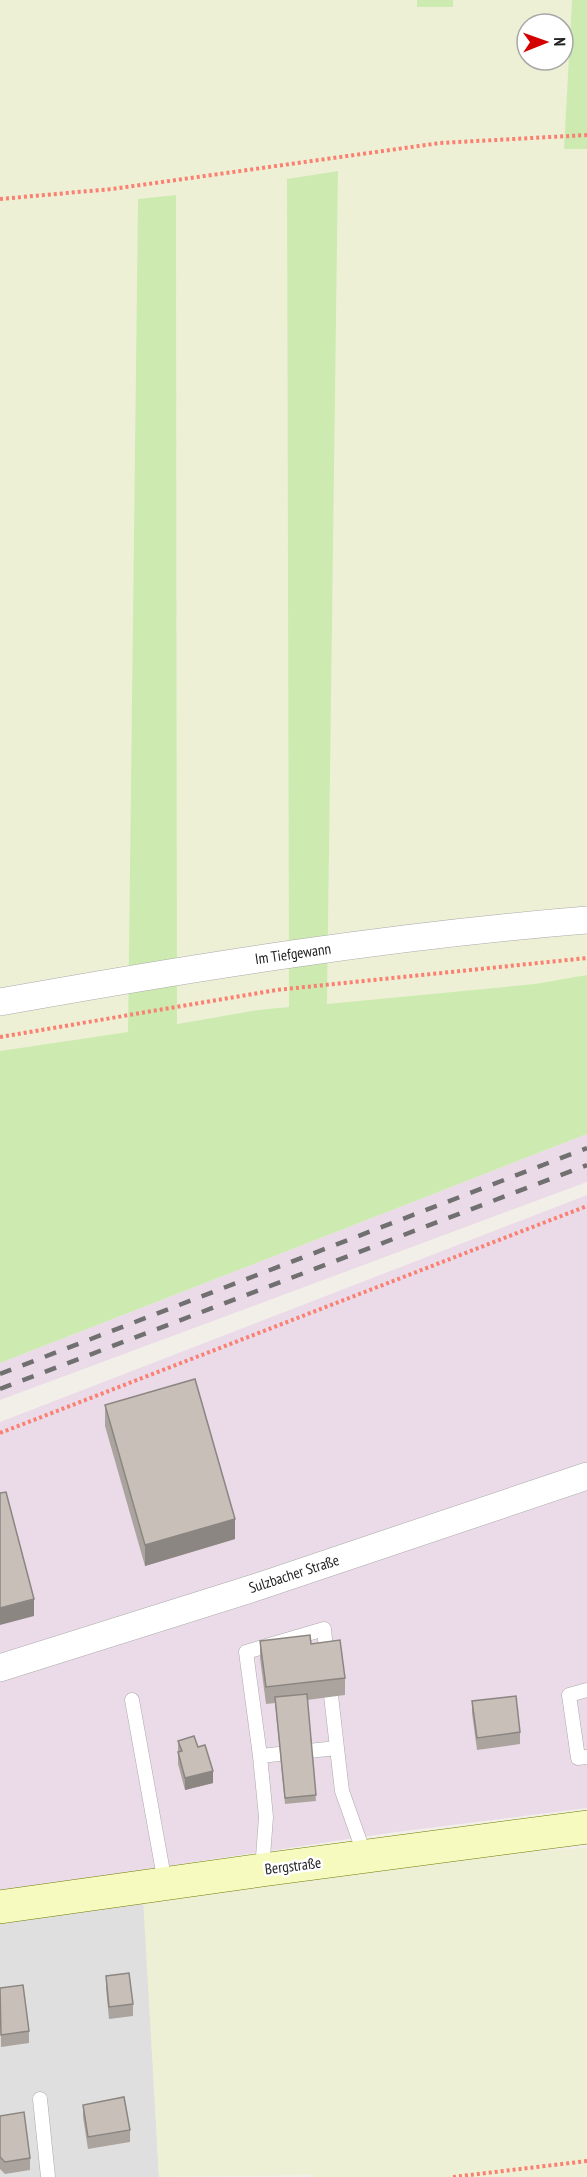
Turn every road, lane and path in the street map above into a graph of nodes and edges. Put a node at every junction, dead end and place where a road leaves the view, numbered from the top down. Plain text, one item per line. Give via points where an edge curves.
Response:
1 (587, 135) edge
2 (0, 199) edge
3 (587, 920) edge
4 (587, 958) edge
5 (0, 1002) edge
6 (0, 1037) edge
7 (587, 1206) edge
8 (0, 1434) edge
9 (587, 1476) edge
10 (0, 1668) edge
11 (587, 1690) edge
12 (132, 1700) dead end
13 (338, 1748) junction
14 (260, 1756) junction
15 (587, 1757) edge
16 (587, 1827) edge
17 (365, 1857) junction
18 (262, 1870) junction
19 (165, 1883) junction
20 (0, 1907) edge
21 (40, 2098) dead end
22 (587, 2161) edge
23 (48, 2177) edge
24 (453, 2177) edge

1 - 2 path via 440,143 112,189
3 - 5 street, Im Tiefgewann via 284,955
4 - 6 path via 276,990
7 - 8 path
9 - 10 street, Sulzbacher Straße
11 - 15 lane via 569,1695 578,1758
12 - 19 lane
13 - 14 lane
13 - 14 lane via 324,1629 246,1652
13 - 17 lane via 342,1791
14 - 18 lane via 266,1817
16 - 17 main road, Bergstraße
17 - 18 main road, Bergstraße
18 - 19 main road, Bergstraße
19 - 20 main road, Bergstraße
21 - 23 lane
22 - 24 path

